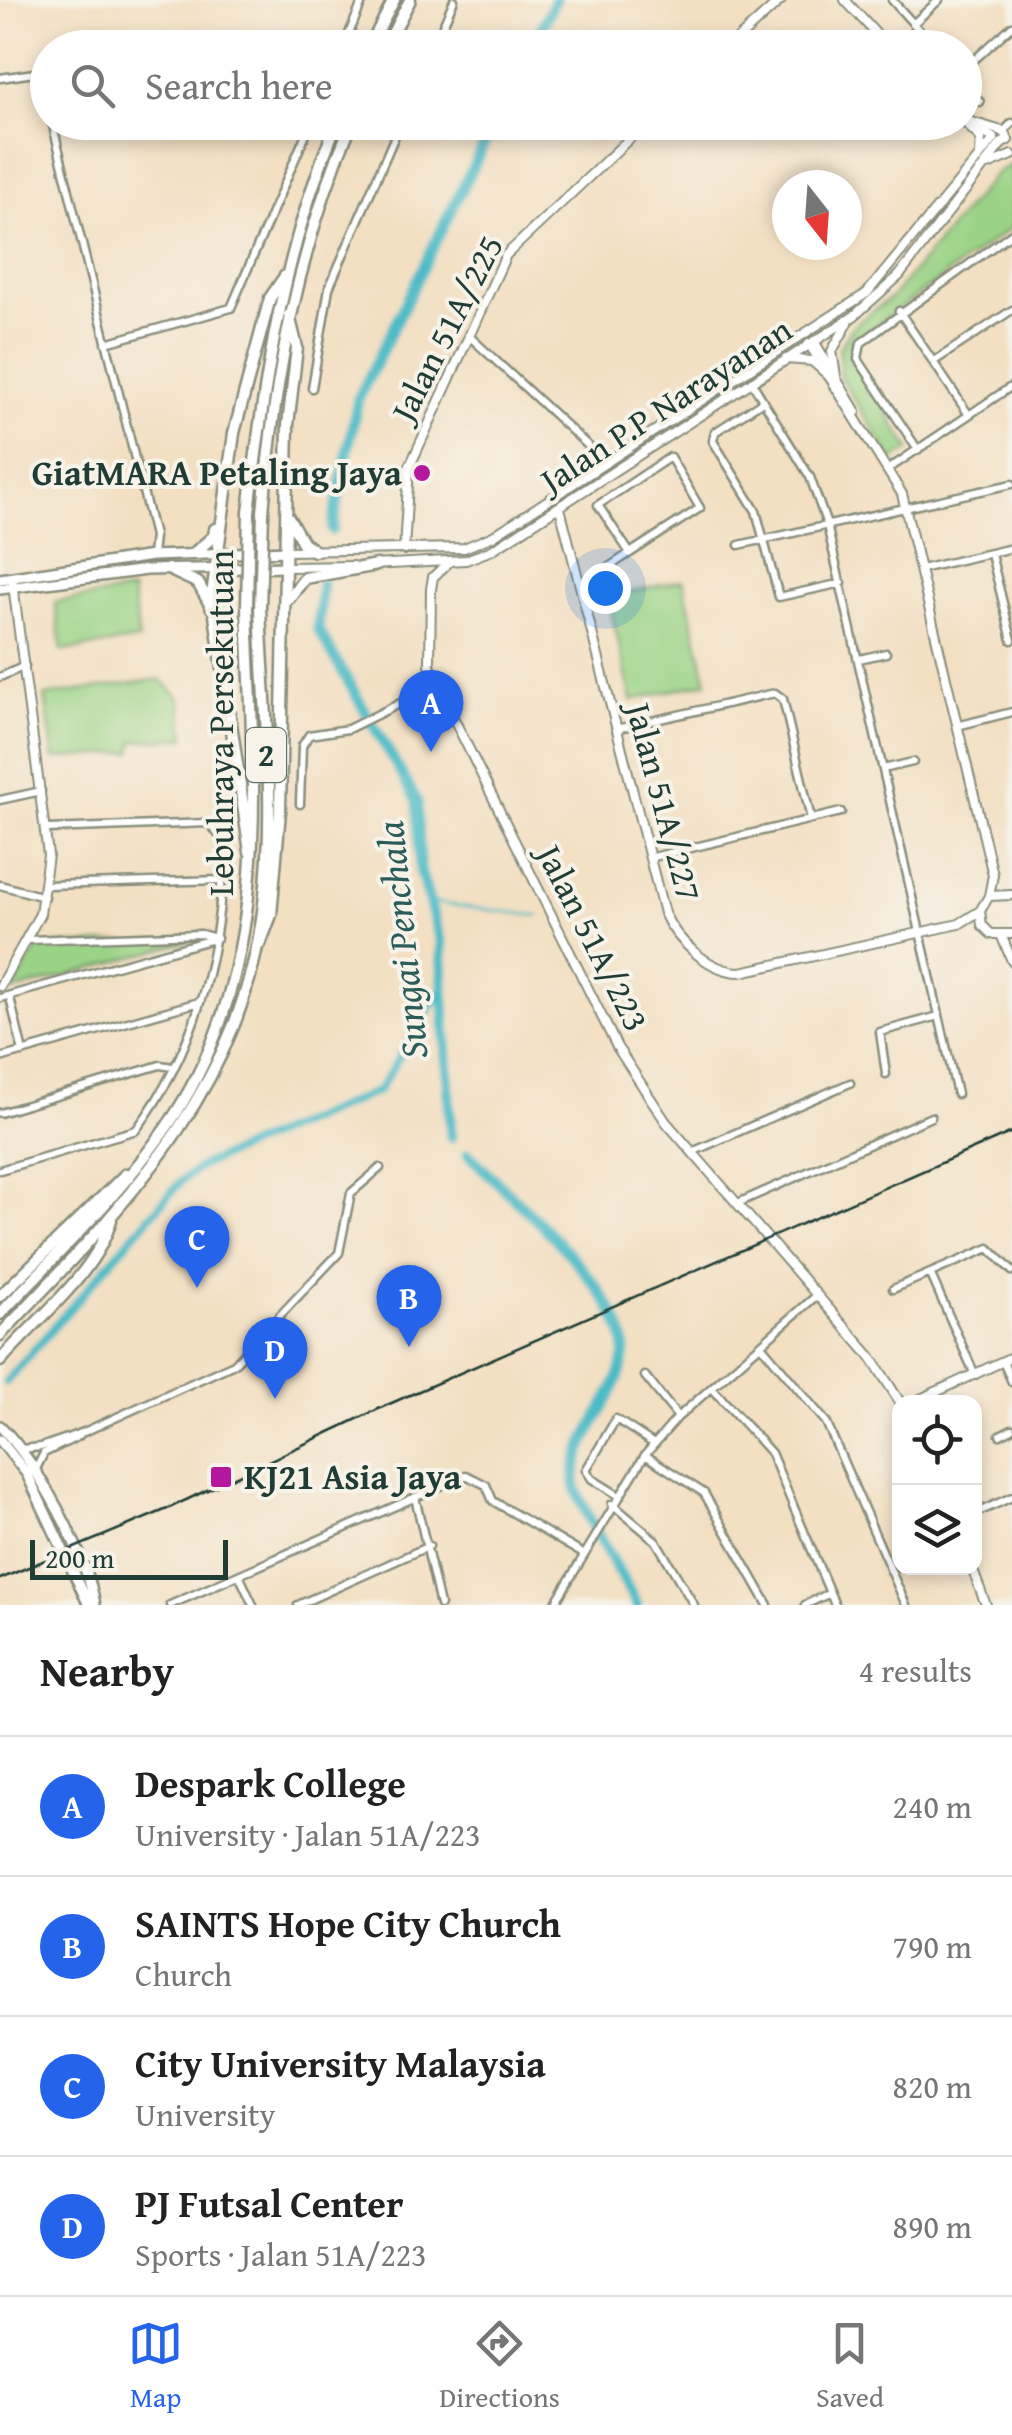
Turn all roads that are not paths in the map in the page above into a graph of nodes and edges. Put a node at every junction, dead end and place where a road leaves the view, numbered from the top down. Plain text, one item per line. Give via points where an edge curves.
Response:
1 (363, 0) edge
2 (394, 0) edge
3 (410, 0) edge
4 (454, 0) edge
5 (780, 0) edge
6 (846, 0) edge
7 (892, 0) edge
8 (939, 0) edge
9 (914, 23) junction
10 (1012, 26) edge
11 (350, 30) edge
12 (378, 30) edge
13 (394, 30) edge
14 (441, 30) edge
15 (747, 30) edge
16 (873, 30) edge
17 (920, 30) edge
18 (982, 52) edge
19 (30, 74) edge
20 (0, 78) edge
21 (1012, 123) edge
22 (1003, 138) edge
23 (56, 140) edge
24 (303, 140) edge
25 (330, 140) edge
26 (345, 140) edge
27 (392, 140) edge
28 (628, 140) edge
29 (981, 140) edge
30 (1012, 155) edge
31 (978, 157) junction
32 (985, 167) junction
33 (1012, 233) edge
34 (285, 276) junction
35 (851, 305) junction
36 (1012, 310) edge
37 (899, 311) junction
38 (289, 315) junction
39 (854, 316) junction
40 (468, 334) junction
41 (810, 340) junction
42 (106, 343) junction
43 (781, 348) junction
44 (784, 359) junction
45 (933, 362) junction
46 (833, 376) junction
47 (751, 381) junction
48 (1012, 386) edge
49 (312, 388) dead end
50 (763, 401) junction
51 (969, 415) junction
52 (660, 442) junction
53 (918, 450) junction
54 (670, 457) junction
55 (602, 466) junction
56 (890, 468) junction
57 (1012, 484) edge
58 (223, 492) junction
59 (906, 507) junction
60 (560, 508) junction
61 (287, 516) junction
62 (827, 525) junction
63 (765, 539) junction
64 (741, 544) dead end
65 (1012, 548) edge
66 (404, 550) junction
67 (315, 551) junction
68 (287, 552) junction
69 (194, 553) junction
70 (216, 553) junction
71 (630, 553) junction
72 (991, 553) junction
73 (152, 556) junction
74 (449, 562) junction
75 (377, 565) junction
76 (287, 567) junction
77 (214, 568) junction
78 (168, 570) junction
79 (921, 570) junction
80 (0, 579) edge
81 (12, 582) junction
82 (842, 583) junction
83 (580, 586) junction
84 (0, 589) edge
85 (286, 603) junction
86 (212, 609) junction
87 (1012, 640) edge
88 (886, 653) dead end
89 (859, 659) junction
90 (25, 666) junction
91 (0, 677) edge
92 (437, 685) junction
93 (1012, 712) edge
94 (956, 726) junction
95 (614, 729) junction
96 (914, 762) dead end
97 (883, 769) junction
98 (42, 790) junction
99 (0, 800) edge
100 (300, 804) dead end
101 (840, 812) dead end
102 (811, 819) junction
103 (48, 830) junction
104 (653, 857) junction
105 (254, 863) junction
106 (993, 875) junction
107 (222, 880) junction
108 (0, 885) edge
109 (46, 885) junction
110 (1009, 894) edge
111 (990, 896) junction
112 (44, 897) junction
113 (980, 911) junction
114 (959, 924) junction
115 (982, 925) junction
116 (920, 933) junction
117 (1007, 936) edge
118 (217, 938) junction
119 (28, 940) junction
120 (258, 948) junction
121 (1012, 961) edge
122 (0, 986) edge
123 (0, 998) edge
124 (10, 998) junction
125 (200, 1002) junction
126 (939, 1016) junction
127 (22, 1052) junction
128 (0, 1058) edge
129 (173, 1067) junction
130 (886, 1074) dead end
131 (850, 1083) dead end
132 (957, 1094) dead end
133 (0, 1114) edge
134 (931, 1117) dead end
135 (692, 1152) junction
136 (136, 1168) junction
137 (380, 1168) dead end
138 (0, 1170) edge
139 (738, 1203) junction
140 (111, 1219) junction
141 (1012, 1271) edge
142 (931, 1275) junction
143 (893, 1289) dead end
144 (0, 1296) edge
145 (816, 1296) junction
146 (0, 1314) edge
147 (0, 1335) edge
148 (762, 1344) junction
149 (1008, 1360) edge
150 (0, 1361) edge
151 (975, 1375) junction
152 (645, 1376) dead end
153 (1012, 1382) edge
154 (712, 1388) junction
155 (895, 1395) edge
156 (930, 1395) edge
157 (678, 1417) junction
158 (0, 1426) edge
159 (1012, 1429) edge
160 (84, 1432) junction
161 (1000, 1435) dead end
162 (0, 1440) edge
163 (654, 1444) junction
164 (21, 1449) junction
165 (645, 1455) junction
166 (36, 1471) junction
167 (618, 1495) junction
168 (415, 1497) junction
169 (1012, 1497) edge
170 (612, 1504) junction
171 (982, 1510) edge
172 (429, 1546) junction
173 (584, 1552) junction
174 (239, 1575) junction
175 (975, 1575) edge
176 (830, 1593) junction
177 (437, 1604) edge
178 (92, 1605) edge
179 (170, 1605) edge
180 (253, 1605) edge
181 (298, 1605) edge
182 (554, 1605) edge
183 (694, 1605) edge
184 (768, 1605) edge
185 (805, 1605) edge
186 (835, 1605) edge
187 (906, 1605) edge
188 (986, 1605) edge

1 - 11 street
2 - 12 highway
3 - 13 highway
4 - 14 street
5 - 15 street
6 - 16 street
7 - 9 street
8 - 9 street
9 - 17 street
10 - 18 street
19 - 20 street
21 - 22 street
22 - 31 street, Jalan P.P Narayanan
22 - 32 street, Jalan P.P Narayanan
23 - 42 street
24 - 42 street via 231,308
25 - 34 highway, Lebuhraya Persekutuan / 2
26 - 38 highway, Lebuhraya Persekutuan / 2
27 - 49 street via 329,288
28 - 40 street, Jalan 51A/225 via 510,250
29 - 31 street
30 - 32 street
31 - 35 street, Jalan P.P Narayanan via 879,283
32 - 39 street, Jalan P.P Narayanan via 900,276
33 - 37 street
34 - 58 highway via 270,298
34 - 105 highway, Lebuhraya Persekutuan / 2, bridge via 266,364 249,512
35 - 41 street
35 - 43 street, Jalan P.P Narayanan
36 - 45 street
37 - 45 street
37 - 53 street via 860,344 858,359
38 - 61 highway via 296,348
38 - 120 highway, Lebuhraya Persekutuan / 2, bridge via 263,513 267,860
39 - 41 street, Jalan P.P Narayanan
39 - 46 street via 832,350
40 - 55 street via 597,454
40 - 66 street, Jalan 51A/225 via 408,471
41 - 43 street
41 - 44 street, Jalan P.P Narayanan
41 - 46 street
42 - 73 street via 154,536
43 - 55 street, Jalan P.P Narayanan
44 - 46 street via 812,360
44 - 47 street, Jalan P.P Narayanan
45 - 51 street
46 - 56 street
47 - 50 street
47 - 52 street, Jalan P.P Narayanan
48 - 51 street
50 - 62 street via 810,478
50 - 63 street via 715,432 712,442 756,511
51 - 53 street
52 - 54 street
52 - 60 street, Jalan P.P Narayanan
53 - 56 street
54 - 71 street via 700,508
54 - 71 street via 598,505
55 - 66 street, Jalan P.P Narayanan via 477,545
56 - 59 street
57 - 59 street
58 - 69 highway via 214,536
58 - 70 highway
59 - 62 street
59 - 79 street
60 - 74 street, Jalan P.P Narayanan via 492,550
60 - 83 street, Jalan 51A/227
61 - 67 highway via 302,543
61 - 68 highway
62 - 63 street
62 - 82 street
63 - 64 street
63 - 82 street via 778,597
65 - 72 street
66 - 67 street, Jalan P.P Narayanan
67 - 68 street, Jalan P.P Narayanan
68 - 70 main road
68 - 76 highway
69 - 70 main road
69 - 73 main road
70 - 77 highway
71 - 83 street
72 - 79 street
72 - 87 street
73 - 81 main road
74 - 75 street, Jalan P.P Narayanan
74 - 92 street, Jalan 51A/223 via 431,589 430,664
75 - 76 street, Jalan P.P Narayanan
75 - 85 highway via 317,576 295,587
76 - 77 main road
76 - 85 highway
77 - 78 main road
77 - 86 highway
78 - 81 main road
78 - 86 highway via 193,579
79 - 94 street
80 - 81 main road
81 - 84 main road
81 - 90 street
82 - 89 street
83 - 95 street, Jalan 51A/227
85 - 120 highway via 277,860 268,932
86 - 105 highway via 244,838
88 - 89 street
89 - 97 street
90 - 91 street
90 - 98 street
92 - 100 street via 355,726 309,735 302,746
92 - 135 street, Jalan 51A/223 via 598,1013 652,1103
93 - 94 street
94 - 106 street
95 - 102 street via 775,693 783,699
95 - 104 street, Jalan 51A/227
96 - 97 street
97 - 116 street
98 - 99 street
98 - 103 street
101 - 102 street
102 - 104 street
103 - 107 street via 209,823 222,839
103 - 109 street
104 - 116 street, Jalan 51A/227 via 670,927 723,970 741,972
105 - 136 highway, Lebuhraya Persekutuan / 2 via 240,958 220,1028 176,1112
106 - 110 street
106 - 111 street
107 - 109 street
107 - 118 street
108 - 112 street
109 - 112 street
110 - 111 street
111 - 113 street
112 - 119 street
113 - 114 street, Jalan 51A/227
113 - 115 street
114 - 115 street, Jalan 51A/227
114 - 116 street, Jalan 51A/227
115 - 117 street
116 - 126 street
117 - 121 street
118 - 119 street
118 - 124 street
118 - 125 street
119 - 122 street
120 - 140 highway, Lebuhraya Persekutuan / 2 via 233,1032 204,1093
123 - 124 street
124 - 127 street
125 - 127 street
125 - 129 street
126 - 130 street via 880,1032
126 - 132 street
127 - 128 street
129 - 133 street via 160,1065
129 - 138 street via 136,1130
131 - 135 street
134 - 139 street
135 - 139 street, Jalan 51A/223
136 - 144 highway
136 - 146 highway, Lebuhraya Persekutuan / 2
137 - 160 street via 351,1193 339,1253 240,1359
139 - 145 street, Jalan 51A/223
140 - 147 highway, Lebuhraya Persekutuan / 2
140 - 150 highway via 105,1240
141 - 142 street via 992,1248
142 - 143 street
142 - 151 street
145 - 148 street
145 - 155 street, Jalan 51A/223
148 - 154 street
148 - 187 street via 826,1422
149 - 151 street
149 - 153 street
151 - 156 street
152 - 157 street
154 - 157 street
154 - 176 street via 770,1452
157 - 163 street
158 - 164 main road
159 - 161 street
160 - 164 street
160 - 166 street via 44,1454
162 - 178 main road via 26,1474
163 - 165 street
163 - 167 street via 616,1419 586,1470
164 - 166 main road
165 - 167 street
165 - 184 street via 704,1494
166 - 178 main road via 68,1534
167 - 170 street
168 - 172 street
168 - 173 street via 466,1474 486,1485 494,1501
168 - 174 street
169 - 171 street
170 - 173 street
170 - 183 street via 656,1541
172 - 177 street
172 - 181 street
173 - 182 street
174 - 179 street
174 - 180 street
175 - 188 street
176 - 185 street
176 - 186 street

